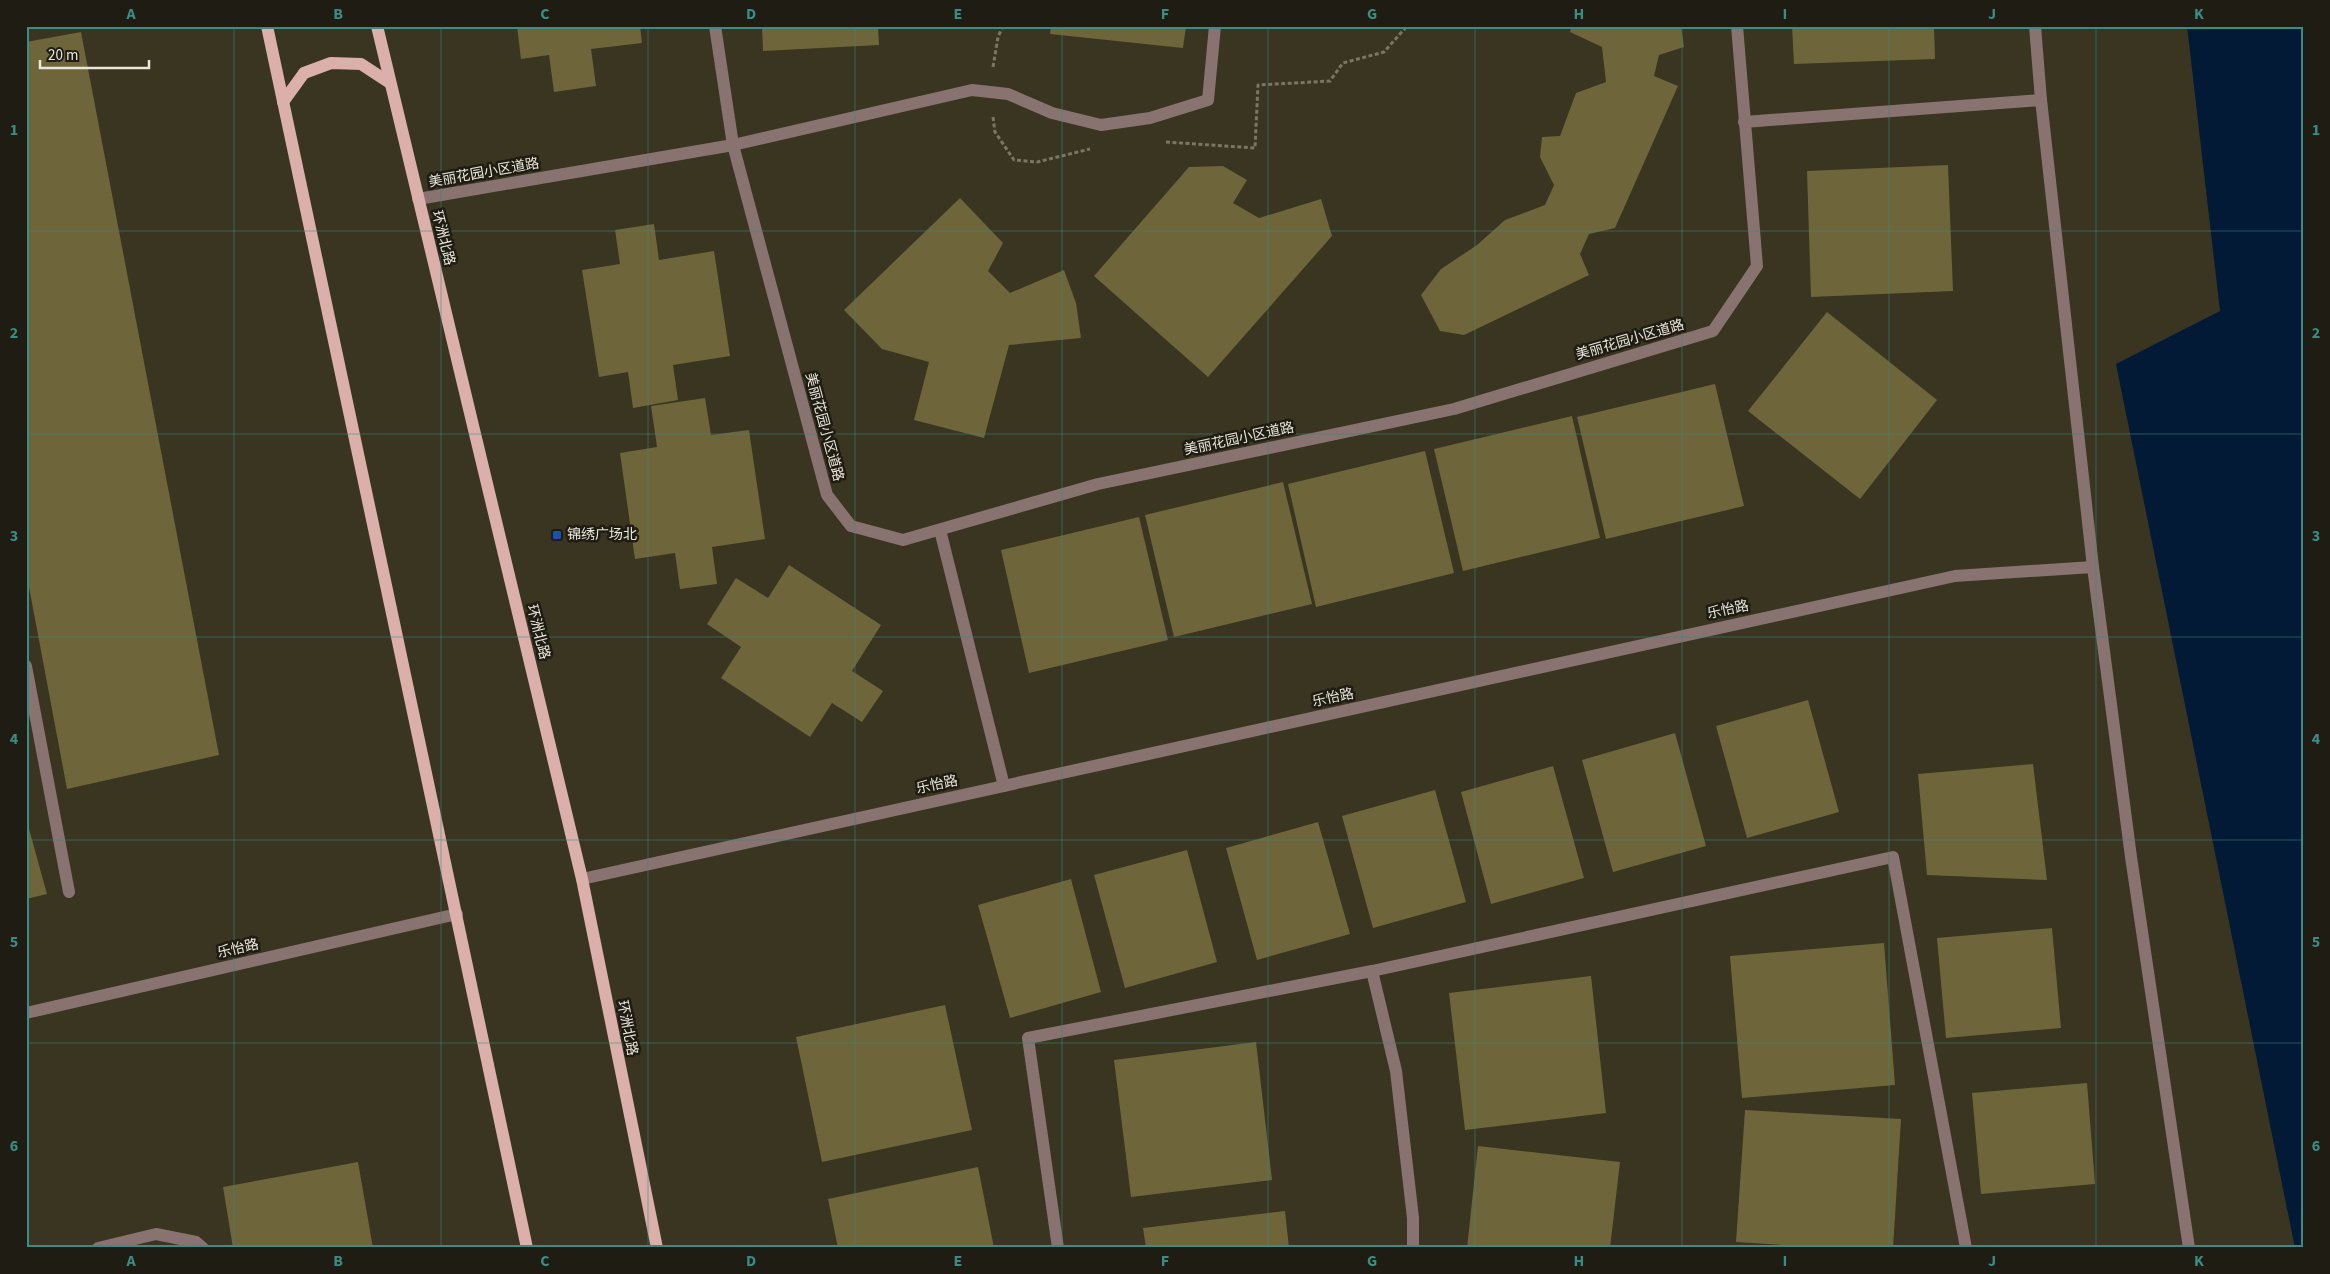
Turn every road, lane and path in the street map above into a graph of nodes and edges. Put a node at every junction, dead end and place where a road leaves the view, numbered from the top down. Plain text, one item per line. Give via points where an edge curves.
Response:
1 (268, 26) edge
2 (377, 26) edge
3 (715, 26) edge
4 (1003, 26) edge
5 (1215, 26) edge
6 (1737, 26) edge
7 (2035, 26) edge
8 (390, 83) junction
9 (989, 92) junction
10 (2041, 100) junction
11 (283, 102) junction
12 (1744, 122) junction
13 (733, 145) junction
14 (418, 200) junction
15 (940, 530) junction
16 (2093, 567) junction
17 (26, 666) edge
18 (1004, 786) junction
19 (582, 879) junction
20 (69, 892) dead end
21 (457, 914) junction
22 (1372, 971) junction
23 (26, 1013) edge
24 (102, 1247) edge
25 (203, 1248) edge
26 (527, 1248) edge
27 (657, 1248) edge
28 (1058, 1248) edge
29 (1413, 1248) edge
30 (1966, 1248) edge
31 (2189, 1248) edge

1 - 11 main road
2 - 8 main road, 环洲北路
3 - 13 street, 美丽花园小区道路
4 - 9 path via 998,37
5 - 9 street, 美丽花园小区道路 via 1208,100 1150,118 1101,125 1052,112 1008,94
6 - 12 street, 美丽花园小区道路
7 - 10 street
8 - 11 main road via 361,64 332,63 304,73
8 - 14 main road, 环洲北路
9 - 13 street, 美丽花园小区道路 via 972,90
10 - 12 street
10 - 16 street
11 - 21 main road
12 - 15 street, 美丽花园小区道路 via 1757,266 1712,331 1454,409 1098,484
13 - 14 street, 美丽花园小区道路
13 - 15 street, 美丽花园小区道路 via 827,495 850,526 903,540
14 - 19 main road, 环洲北路
15 - 18 street
16 - 18 street, 乐怡路 via 1955,576
16 - 31 street via 2131,857
17 - 20 street
18 - 19 street, 乐怡路
19 - 27 main road, 环洲北路
21 - 23 street, 乐怡路
21 - 26 main road
22 - 28 street via 1028,1038
22 - 29 street via 1396,1071 1413,1218
22 - 30 street via 1893,857
24 - 25 street via 156,1234 196,1242

